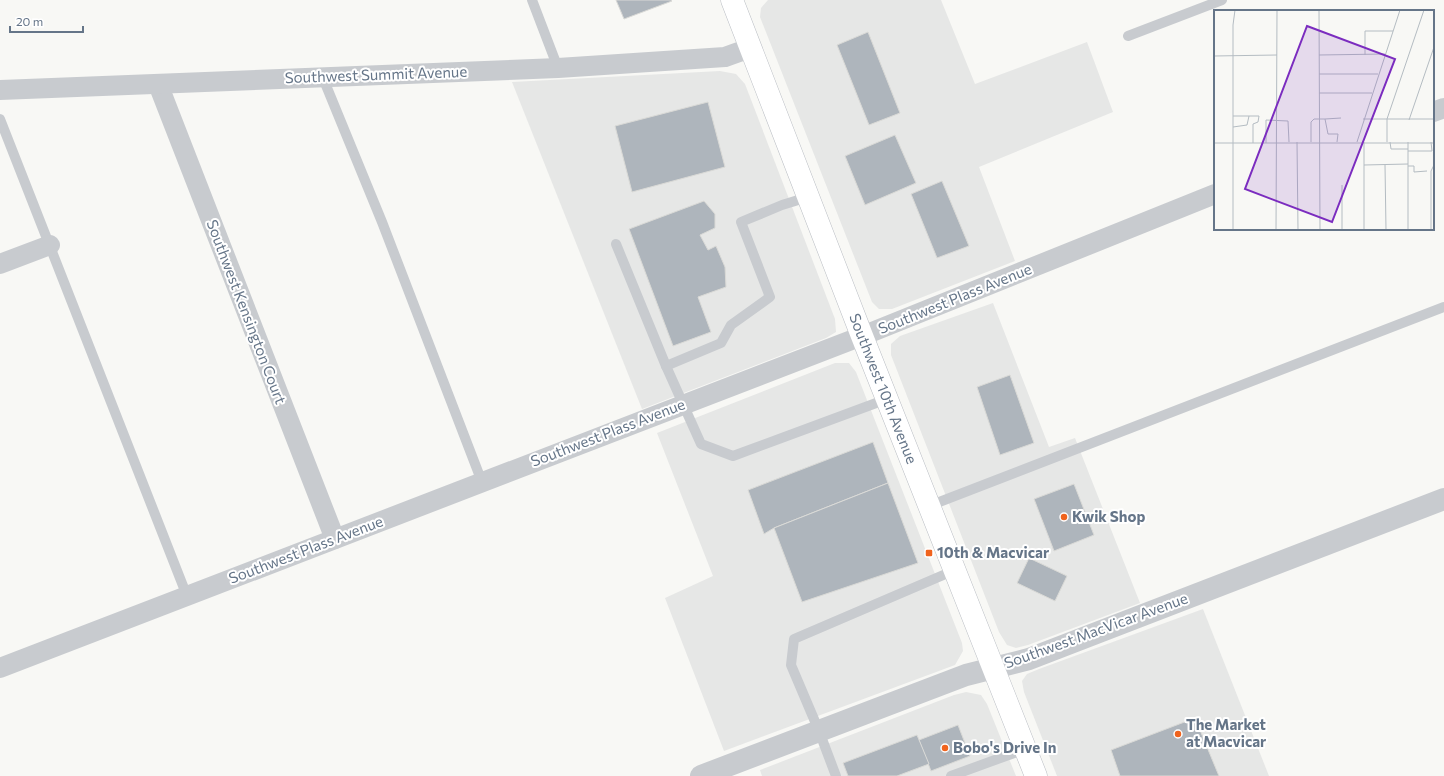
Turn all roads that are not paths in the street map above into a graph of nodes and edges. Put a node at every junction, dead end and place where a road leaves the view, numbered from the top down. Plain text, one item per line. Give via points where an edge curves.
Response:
1 (532, 0) edge
2 (732, 0) edge
3 (1222, 0) edge
4 (1128, 36) dead end
5 (750, 48) junction
6 (558, 68) junction
7 (323, 78) junction
8 (158, 84) junction
9 (0, 90) edge
10 (1444, 108) edge
11 (1434, 112) edge
12 (0, 119) edge
13 (1214, 194) edge
14 (808, 197) junction
15 (616, 244) dead end
16 (50, 245) junction
17 (0, 264) edge
18 (1444, 307) edge
19 (862, 336) junction
20 (666, 366) junction
21 (887, 399) junction
22 (682, 405) junction
23 (482, 482) junction
24 (1444, 499) edge
25 (929, 506) junction
26 (335, 539) junction
27 (955, 570) junction
28 (187, 596) junction
29 (0, 668) edge
30 (993, 668) junction
31 (819, 731) junction
32 (1025, 749) junction
33 (701, 776) edge
34 (836, 776) edge
35 (952, 776) edge
36 (1036, 776) edge

1 - 6 lane
2 - 5 main road, Southwest 10th Avenue
3 - 4 lane
5 - 6 street, Southwest Summit Avenue via 725,57
5 - 14 main road, Southwest 10th Avenue
6 - 7 street, Southwest Summit Avenue
7 - 8 street, Southwest Summit Avenue
7 - 23 lane via 382,222
8 - 9 street, Southwest Summit Avenue
8 - 26 street, Southwest Kensington Court
10 - 11 street
12 - 16 lane
13 - 19 street, Southwest Plass Avenue
14 - 19 main road, Southwest 10th Avenue
14 - 20 lane via 741,222 770,297 731,325 721,343
15 - 20 lane
16 - 17 street
16 - 28 lane
18 - 25 lane
19 - 21 main road, Southwest 10th Avenue
19 - 22 street, Southwest Plass Avenue
20 - 22 lane
21 - 22 lane via 733,456 701,444
21 - 25 main road, Southwest 10th Avenue
22 - 23 street, Southwest Plass Avenue
23 - 26 street, Southwest Plass Avenue
24 - 30 street, Southwest MacVicar Avenue via 1029,659
25 - 27 main road, Southwest 10th Avenue
26 - 28 street, Southwest Plass Avenue
27 - 30 main road, Southwest 10th Avenue
27 - 31 lane via 794,639 791,665
28 - 29 street, Southwest Plass Avenue
30 - 31 street, Southwest MacVicar Avenue via 966,675
30 - 32 main road, Southwest 10th Avenue
31 - 33 street, Southwest MacVicar Avenue
31 - 34 lane
32 - 35 lane
32 - 36 main road, Southwest 10th Avenue

